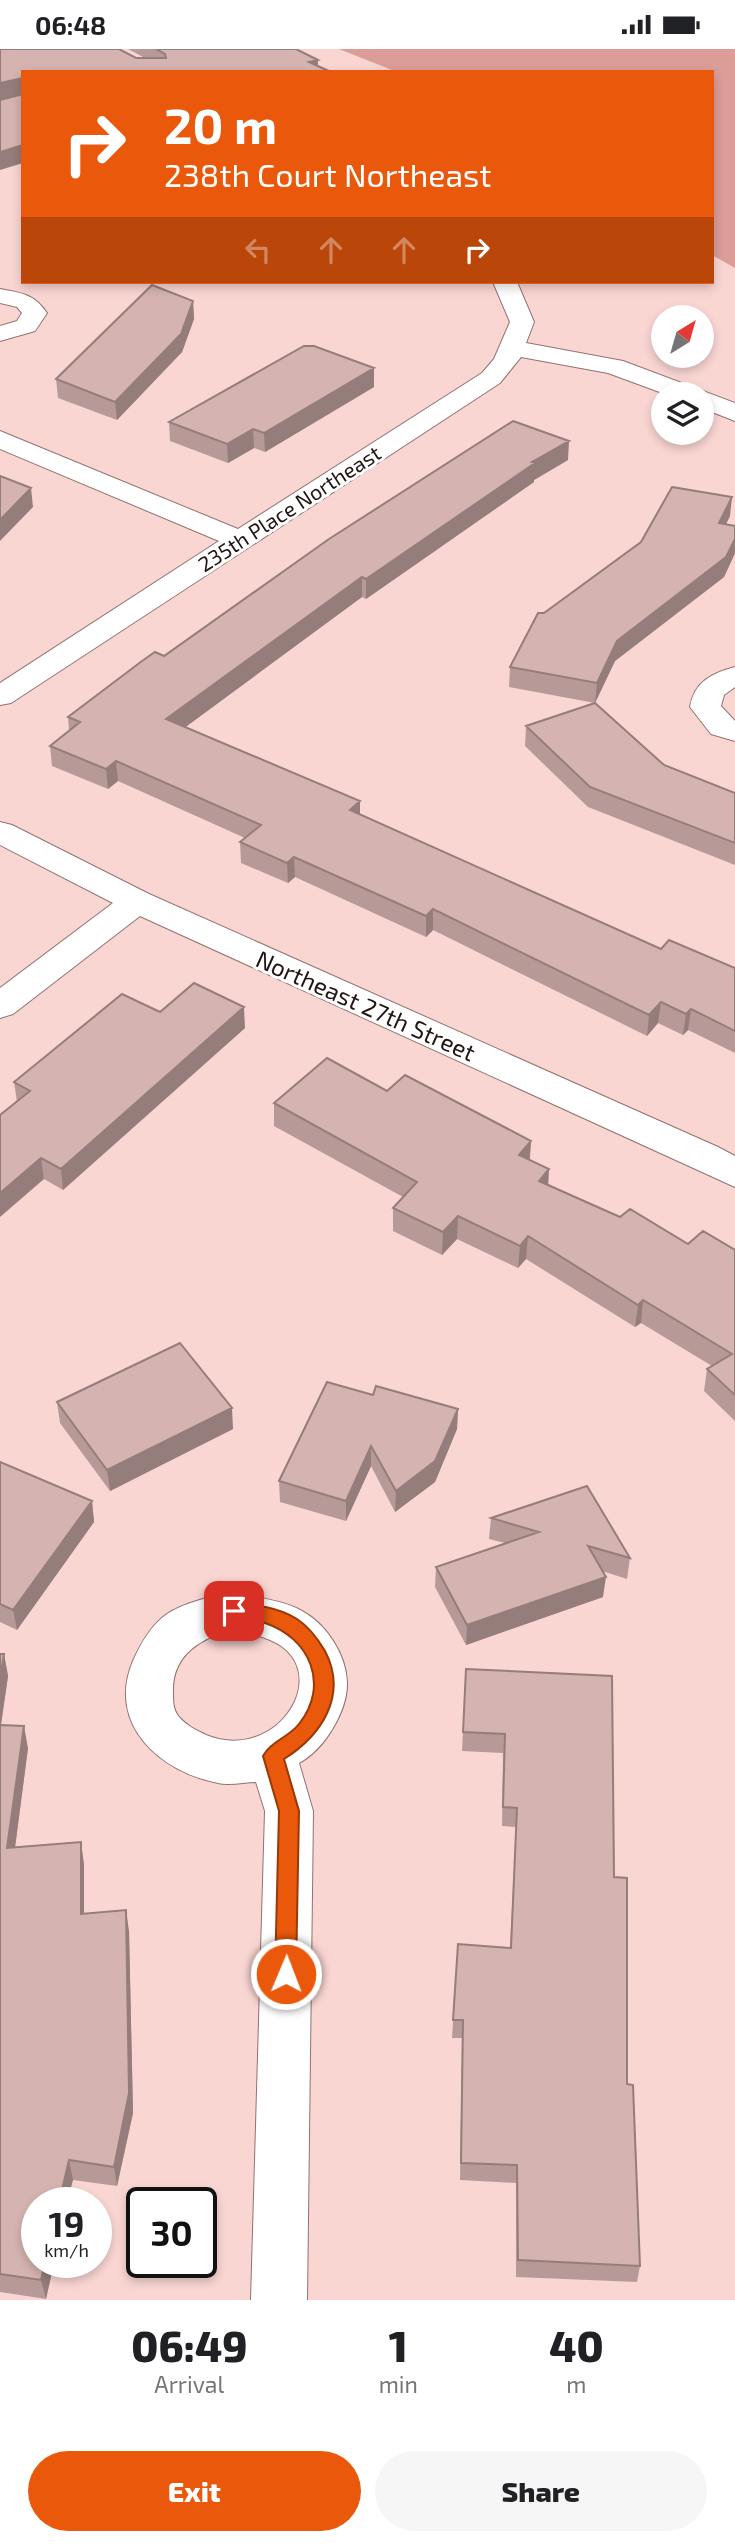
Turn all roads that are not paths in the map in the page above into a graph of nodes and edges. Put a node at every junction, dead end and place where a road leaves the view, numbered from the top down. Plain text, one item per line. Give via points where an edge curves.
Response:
1 (507, 284) edge
2 (0, 296) edge
3 (0, 334) edge
4 (513, 348) junction
5 (657, 382) edge
6 (714, 403) edge
7 (735, 413) edge
8 (0, 439) edge
9 (240, 540) junction
10 (735, 676) edge
11 (0, 696) edge
12 (735, 732) edge
13 (0, 832) edge
14 (137, 902) junction
15 (0, 1006) edge
16 (735, 1173) edge
17 (273, 1756) dead end
18 (279, 2300) edge

1 - 4 street, 235th Place Northeast via 522,322
2 - 3 street via 25,301 35,313 26,325
4 - 5 street via 614,366
4 - 9 street, 235th Place Northeast via 491,378
6 - 7 street
8 - 9 street
9 - 11 street, 235th Place Northeast
10 - 12 street via 712,687 705,707 722,727
13 - 14 street, Northeast 27th Street
14 - 15 street
14 - 16 street, Northeast 27th Street
17 - 18 street via 289,1811

